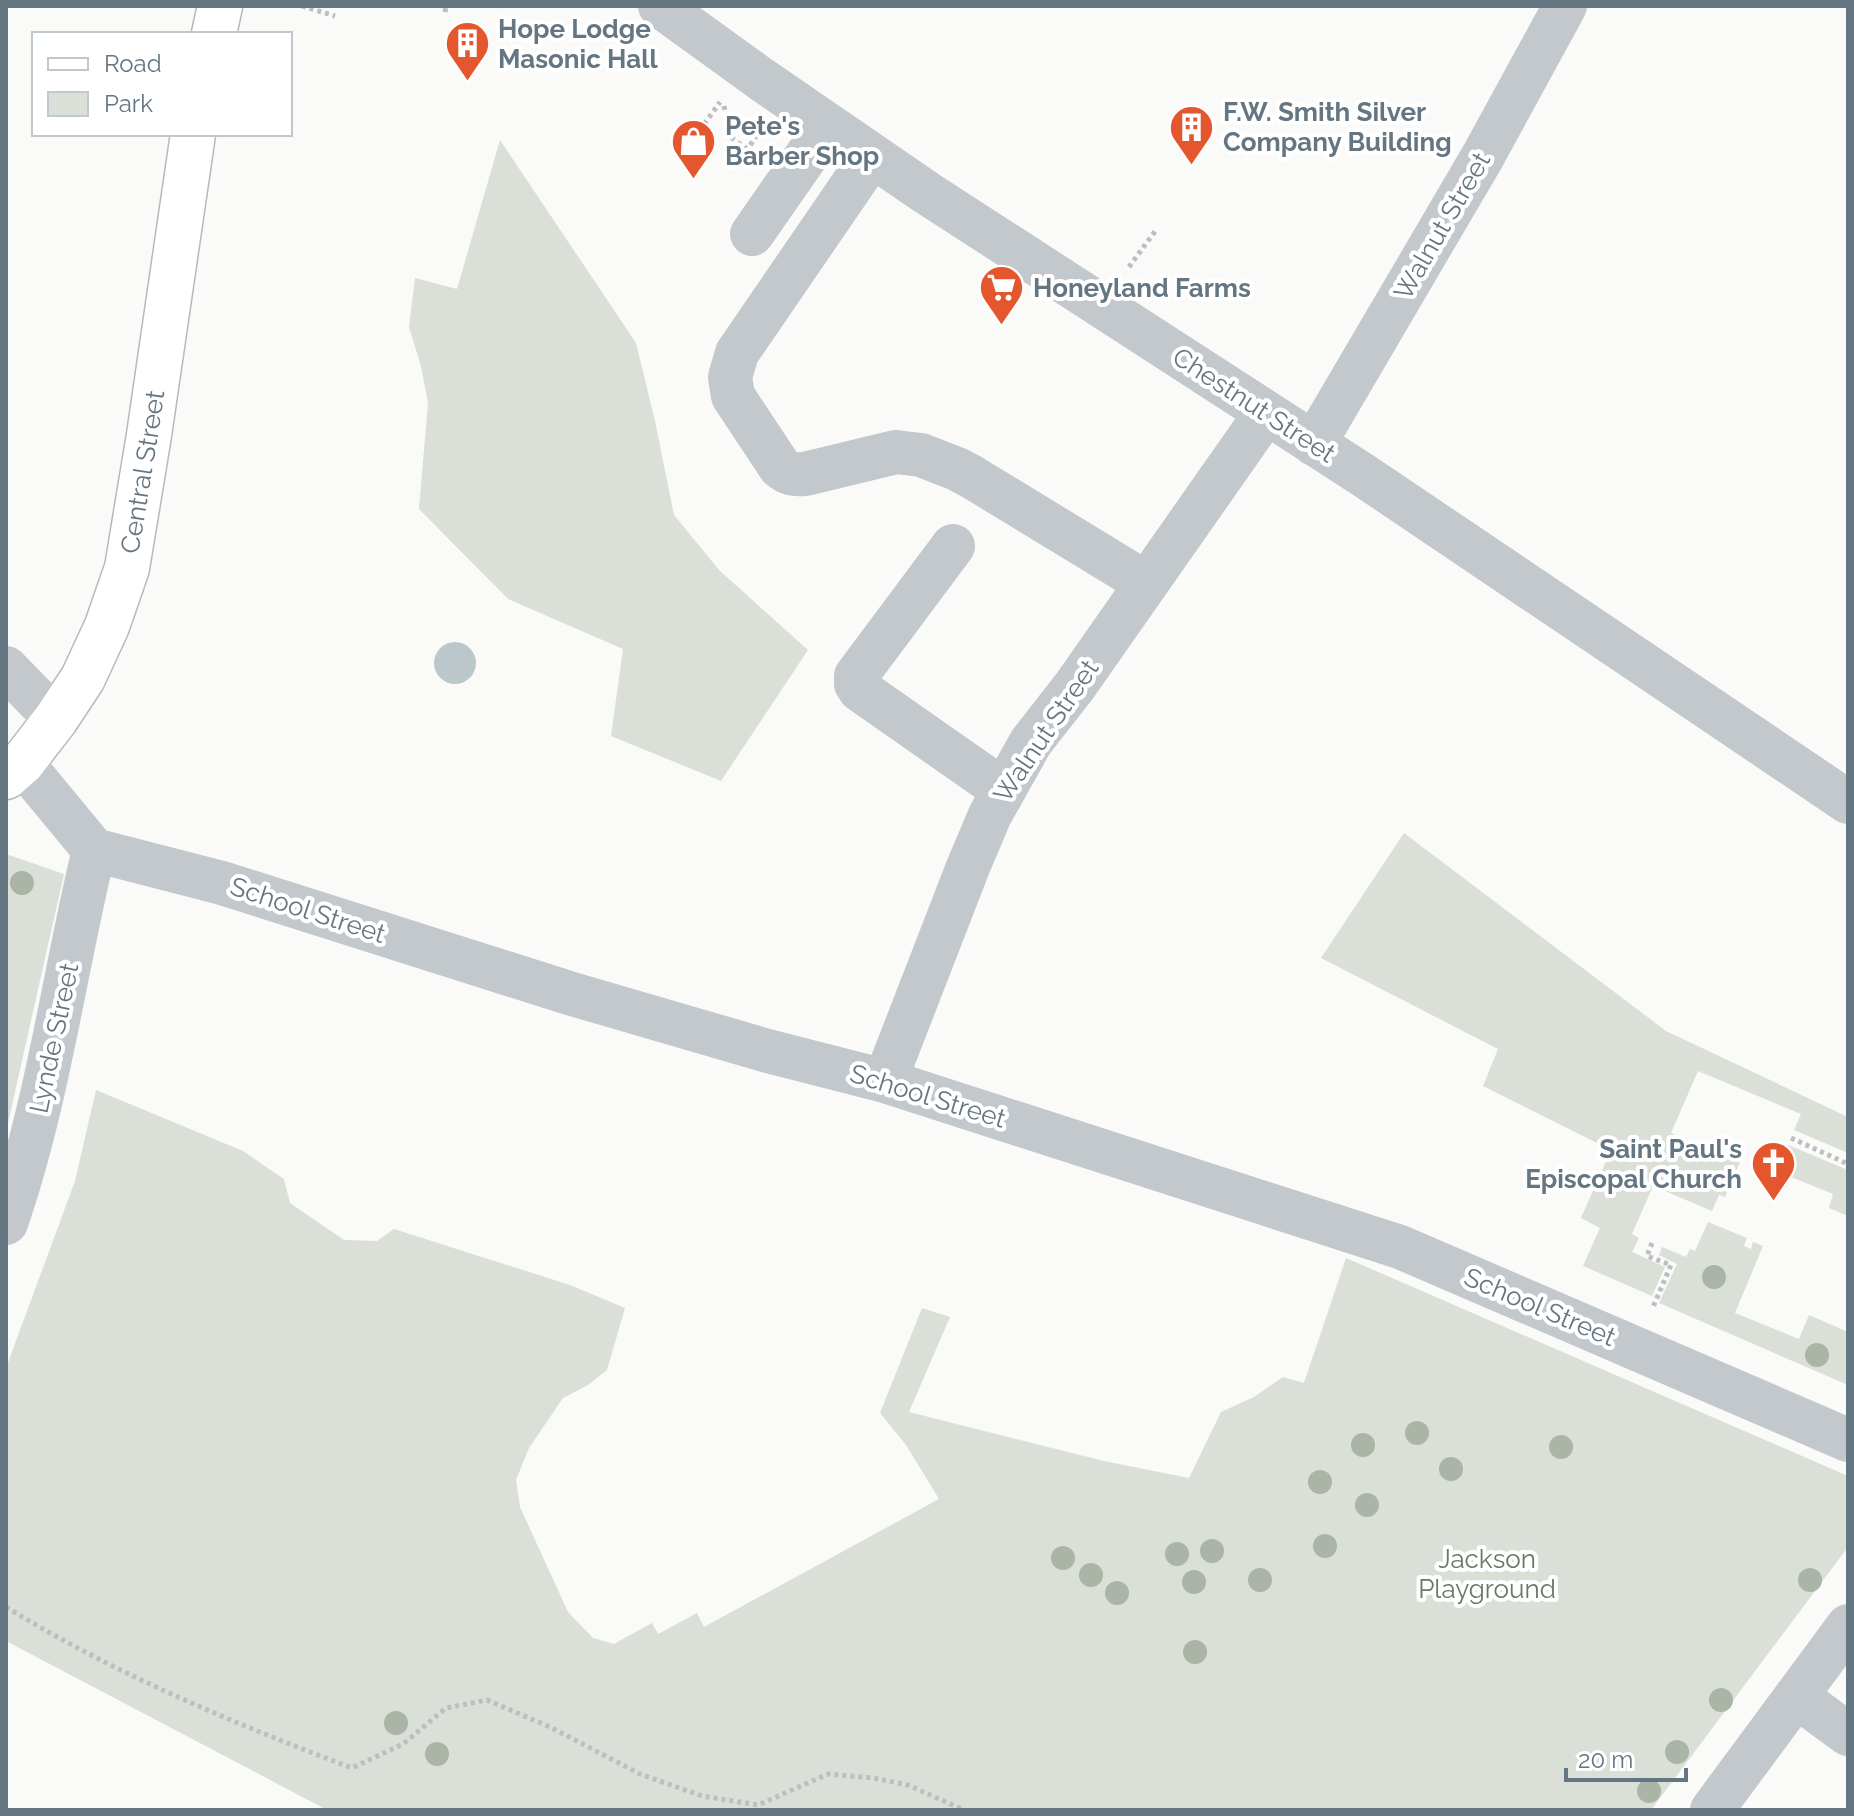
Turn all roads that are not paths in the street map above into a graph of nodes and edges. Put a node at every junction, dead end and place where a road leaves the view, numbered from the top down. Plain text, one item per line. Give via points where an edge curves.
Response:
1 (220, 6) edge
2 (660, 6) edge
3 (1565, 6) edge
4 (214, 32) edge
5 (828, 125) junction
6 (193, 136) edge
7 (872, 156) junction
8 (752, 234) dead end
9 (1266, 413) junction
10 (1314, 444) junction
11 (953, 546) dead end
12 (1146, 583) junction
13 (6, 668) edge
14 (56, 719) junction
15 (14, 770) edge
16 (1003, 790) junction
17 (1848, 802) edge
18 (94, 850) junction
19 (885, 1081) junction
20 (6, 1223) edge
21 (1848, 1440) edge
22 (1848, 1626) edge
23 (1796, 1696) junction
24 (1848, 1734) edge
25 (1712, 1810) edge

1 - 4 main road
2 - 5 street, Chestnut Street
3 - 10 street, Walnut Street
5 - 7 street, Chestnut Street
5 - 8 street
6 - 14 main road, Central Street via 127,568 83,678
7 - 9 street, Chestnut Street
7 - 12 street via 737,353 730,377 733,396 786,472 805,474 896,452 921,455 972,477
9 - 10 street, Chestnut Street
9 - 12 street, Walnut Street
10 - 17 street, Chestnut Street
11 - 16 street via 856,676 856,684
12 - 16 street, Walnut Street via 1031,742
13 - 14 street
14 - 15 main road, Central Street
15 - 18 street
16 - 19 street, Walnut Street
18 - 19 street, School Street via 222,883 569,993
18 - 20 street, Lynde Street via 41,1103
19 - 21 street, School Street via 1400,1247
22 - 23 street
23 - 24 street
23 - 25 street

